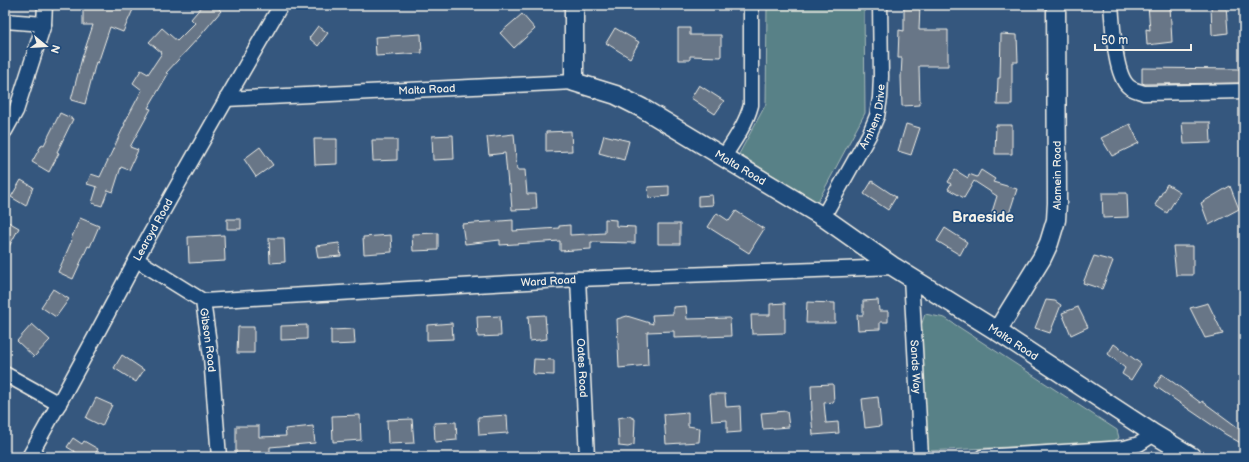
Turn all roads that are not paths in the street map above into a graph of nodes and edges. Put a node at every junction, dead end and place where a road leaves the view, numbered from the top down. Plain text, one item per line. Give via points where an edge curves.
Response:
1 (46, 5) edge
2 (281, 5) edge
3 (574, 5) edge
4 (751, 5) edge
5 (880, 5) edge
6 (1056, 5) edge
7 (1111, 5) edge
8 (5, 21) edge
9 (44, 24) junction
10 (574, 82) junction
11 (1244, 91) edge
12 (226, 99) junction
13 (5, 131) edge
14 (723, 158) junction
15 (822, 217) junction
16 (137, 260) junction
17 (894, 267) junction
18 (911, 277) junction
19 (578, 279) junction
20 (203, 301) junction
21 (996, 331) junction
22 (5, 374) edge
23 (59, 404) junction
24 (1154, 434) junction
25 (29, 457) edge
26 (219, 457) edge
27 (587, 457) edge
28 (921, 457) edge
29 (982, 457) edge
30 (1192, 457) edge

1 - 9 street
2 - 12 street, Learoyd Road
3 - 10 street
4 - 14 street via 751,105 746,122
5 - 15 street, Arnhem Drive via 881,76 877,116 869,135
6 - 21 street, Alamein Road via 1056,220 1042,258
7 - 11 street via 1117,63 1121,78 1128,86 1144,93
8 - 9 street
9 - 13 street via 16,111
10 - 12 street, Malta Road
10 - 14 street, Malta Road via 616,95 642,108
12 - 16 street, Learoyd Road
14 - 15 street, Malta Road
15 - 17 street, Malta Road
16 - 20 street, Gibson Road
16 - 23 street, Learoyd Road
17 - 18 street, Malta Road
17 - 19 street, Ward Road
18 - 21 street, Malta Road
18 - 28 street, Sands Way
19 - 20 street, Ward Road
19 - 27 street, Oates Road
20 - 26 street, Gibson Road via 211,357
21 - 24 street, Malta Road
22 - 23 street
23 - 25 street, Learoyd Road
24 - 29 street via 1139,444 1125,448
24 - 30 street, Malta Road

